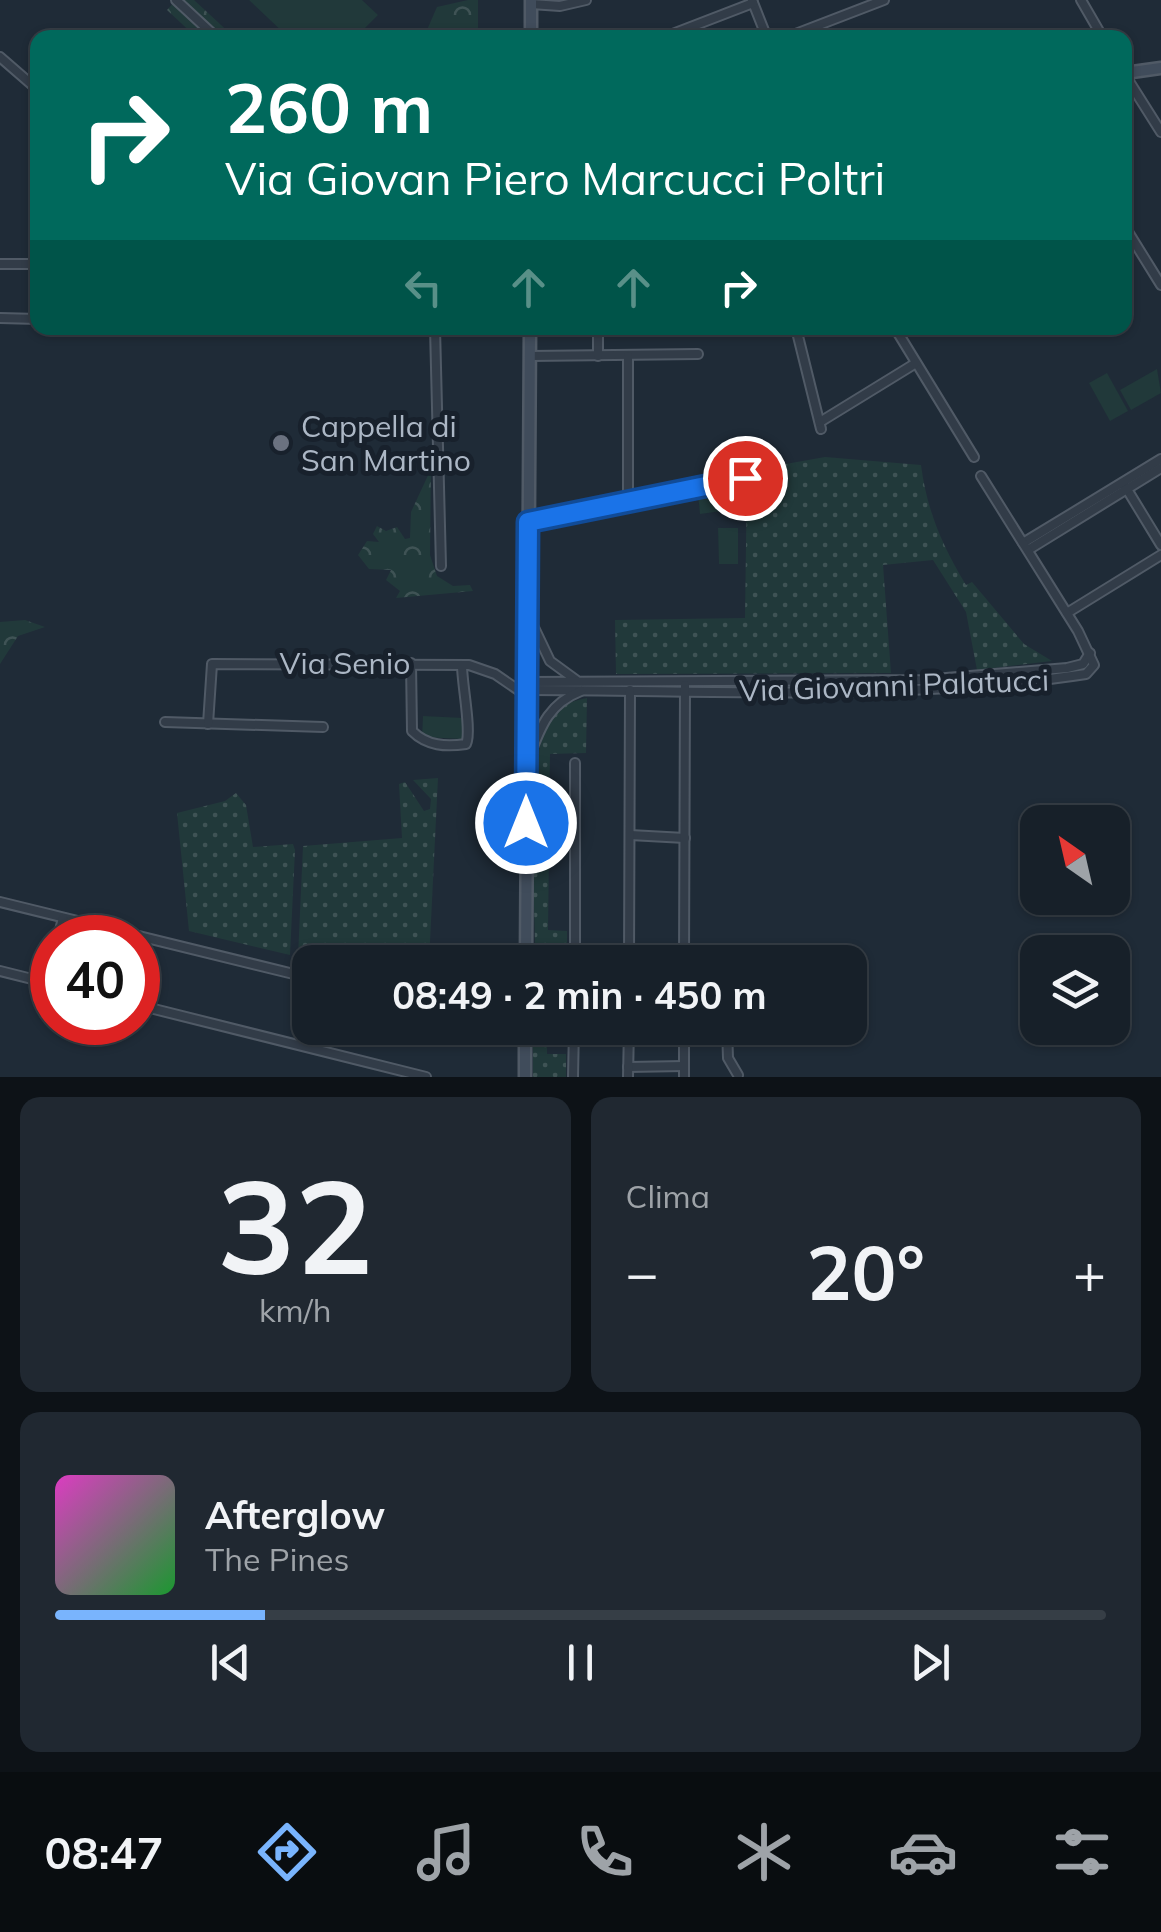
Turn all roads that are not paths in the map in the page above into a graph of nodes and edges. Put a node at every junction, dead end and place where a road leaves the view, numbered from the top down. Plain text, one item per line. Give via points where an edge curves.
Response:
1 (176, 0) edge
2 (586, 0) edge
3 (884, 0) edge
4 (1081, 0) edge
5 (530, 2) edge
6 (753, 2) edge
7 (208, 30) edge
8 (530, 30) edge
9 (682, 30) edge
10 (764, 30) edge
11 (806, 30) edge
12 (1098, 30) edge
13 (0, 57) edge
14 (1161, 68) edge
15 (1132, 73) edge
16 (30, 83) edge
17 (1132, 85) edge
18 (1161, 132) edge
19 (1132, 238) edge
20 (0, 264) edge
21 (30, 264) edge
22 (1161, 286) edge
23 (0, 318) edge
24 (30, 319) edge
25 (435, 335) edge
26 (530, 335) edge
27 (598, 335) edge
28 (798, 335) edge
29 (898, 335) edge
30 (698, 354) dead end
31 (530, 356) junction
32 (598, 356) junction
33 (628, 356) junction
34 (916, 363) junction
35 (974, 457) dead end
36 (1161, 458) edge
37 (1161, 468) edge
38 (981, 476) dead end
39 (745, 478) dead end
40 (1125, 485) junction
41 (628, 500) junction
42 (528, 522) junction
43 (1161, 546) edge
44 (1025, 547) junction
45 (1161, 556) edge
46 (442, 566) dead end
47 (528, 613) junction
48 (1067, 613) junction
49 (412, 663) junction
50 (462, 665) junction
51 (583, 686) junction
52 (630, 686) junction
53 (685, 686) junction
54 (527, 689) junction
55 (166, 722) dead end
56 (208, 724) junction
57 (324, 727) dead end
58 (575, 763) dead end
59 (526, 766) junction
60 (630, 836) junction
61 (685, 838) junction
62 (0, 902) edge
63 (51, 915) edge
64 (160, 942) edge
65 (526, 945) edge
66 (575, 945) edge
67 (629, 945) edge
68 (684, 945) edge
69 (0, 971) edge
70 (292, 974) edge
71 (30, 979) edge
72 (160, 1010) edge
73 (526, 1045) edge
74 (574, 1045) edge
75 (628, 1045) edge
76 (684, 1045) edge
77 (728, 1045) edge
78 (684, 1066) junction
79 (628, 1072) edge
80 (738, 1074) edge
81 (426, 1077) edge
82 (525, 1077) edge
83 (573, 1077) edge
84 (684, 1077) edge

1 - 7 street
2 - 5 street via 560,6
3 - 11 street
4 - 12 street
5 - 8 street
6 - 9 street
6 - 10 street
13 - 16 street
14 - 15 street
17 - 18 street
19 - 22 street
20 - 21 street
23 - 24 street
25 - 46 street
26 - 31 street
27 - 32 street
28 - 34 street via 821,425
29 - 34 street
30 - 33 street
31 - 32 street
31 - 42 street
32 - 33 street
33 - 41 street
34 - 35 street
36 - 40 street
37 - 40 street
38 - 44 street
39 - 41 street
40 - 43 street
40 - 44 street
41 - 42 street
42 - 47 street
44 - 48 street
45 - 48 street
47 - 51 street via 550,661
47 - 54 street
48 - 53 street, Via Giovanni Palatucci via 1090,653 1083,664 1067,668
49 - 50 street, Via Senio
49 - 50 street via 412,732 427,743 458,746 466,744 470,730
49 - 56 street, Via Senio via 212,664
50 - 54 street, Via Senio
51 - 52 street, Via Giovanni Palatucci
51 - 54 street, Via Giovanni Palatucci
51 - 59 street via 549,712
52 - 53 street, Via Giovanni Palatucci
52 - 60 street
53 - 61 street
54 - 59 street
55 - 56 street
56 - 57 street
58 - 66 street
59 - 65 street
60 - 61 street
60 - 67 street
61 - 68 street
62 - 63 street
64 - 70 street
69 - 71 street
72 - 81 street
73 - 82 street
74 - 83 street
75 - 79 street
76 - 78 street
77 - 80 street
78 - 79 street
78 - 84 street

